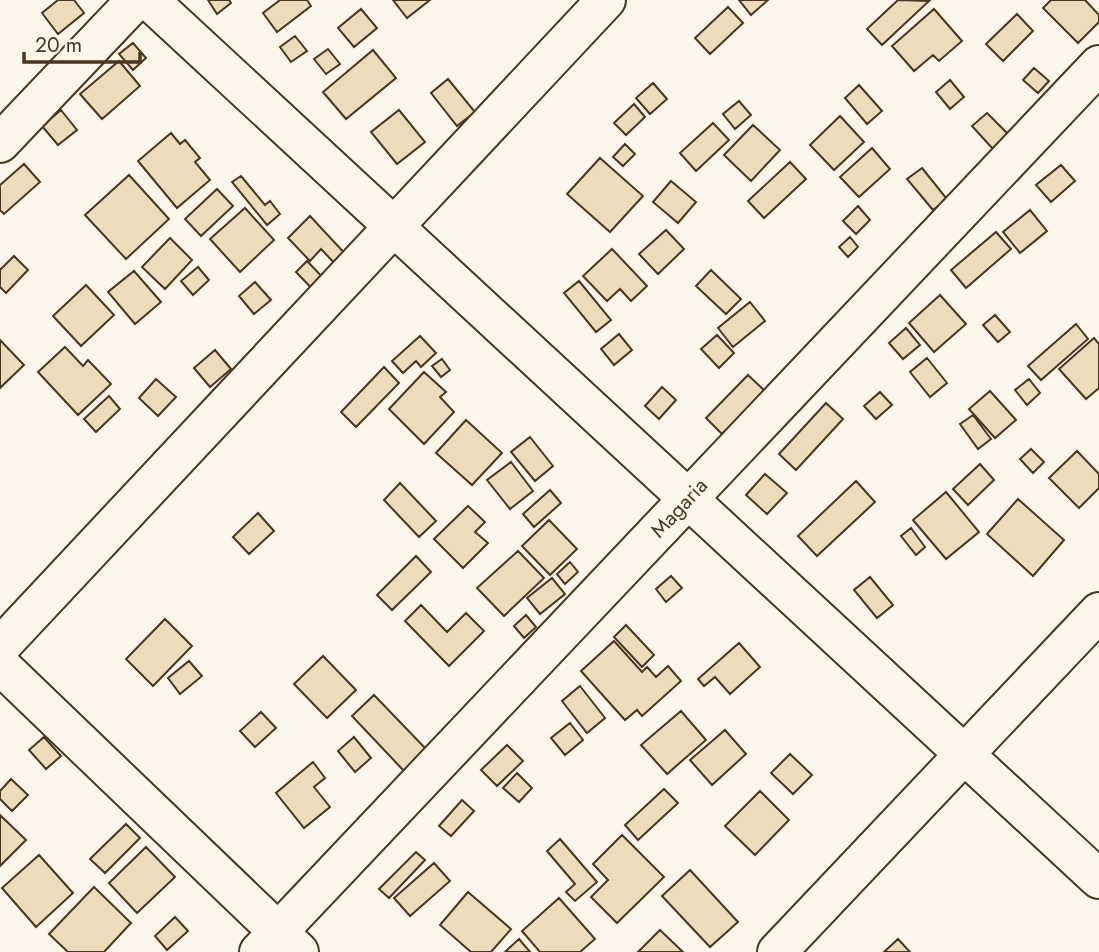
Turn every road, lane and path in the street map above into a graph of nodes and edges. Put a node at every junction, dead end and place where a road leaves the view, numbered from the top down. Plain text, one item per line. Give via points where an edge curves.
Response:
1 (136, 0) edge
2 (149, 0) edge
3 (606, 0) edge
4 (1099, 65) edge
5 (0, 143) edge
6 (394, 227) junction
7 (688, 499) junction
8 (1099, 612) edge
9 (0, 647) edge
10 (0, 665) edge
11 (964, 754) junction
12 (1099, 879) edge
13 (279, 945) edge
14 (777, 952) edge

1 - 5 street
2 - 6 street
3 - 6 street
4 - 7 street, Magaria
6 - 7 street
6 - 9 street
7 - 11 street
7 - 13 street, Magaria
8 - 11 street
10 - 13 street
11 - 12 street
11 - 14 street

